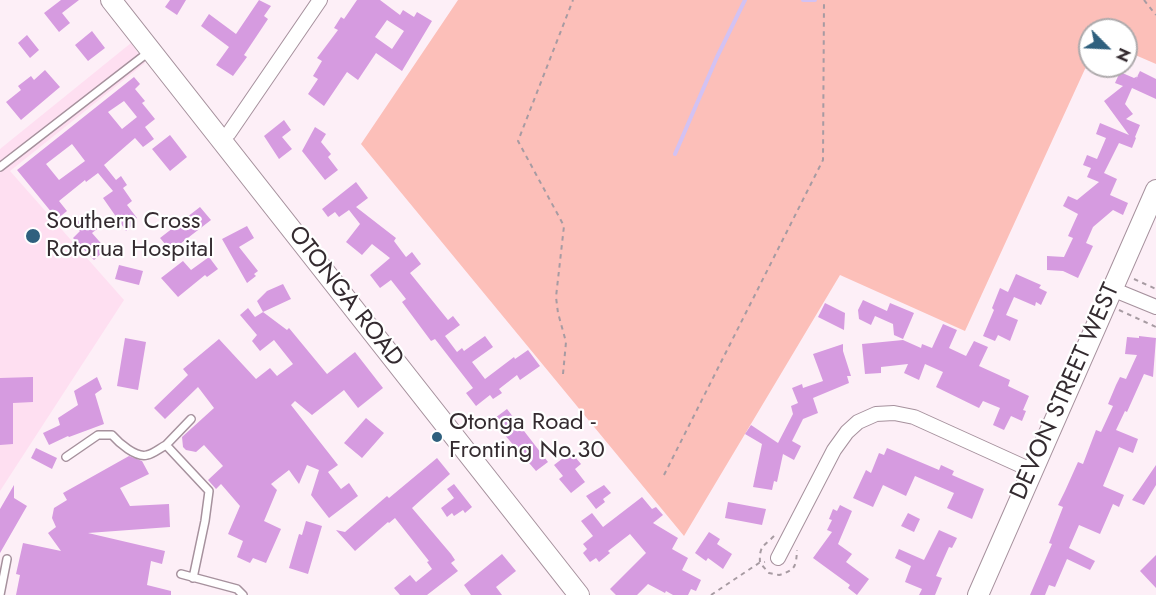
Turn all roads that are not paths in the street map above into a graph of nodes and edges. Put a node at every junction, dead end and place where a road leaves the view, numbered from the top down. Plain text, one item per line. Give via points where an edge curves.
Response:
1 (111, 0) edge
2 (320, 0) edge
3 (151, 50) junction
4 (221, 139) junction
5 (0, 167) edge
6 (1156, 190) edge
7 (1112, 289) junction
8 (1156, 307) edge
9 (191, 419) dead end
10 (166, 445) junction
11 (66, 457) dead end
12 (1031, 470) junction
13 (778, 558) road end
14 (7, 559) dead end
15 (181, 574) dead end
16 (193, 578) junction
17 (0, 595) edge
18 (243, 595) edge
19 (579, 595) edge
20 (978, 595) edge

1 - 3 street, OTONGA ROAD
2 - 4 street via 229,133
3 - 4 street, OTONGA ROAD
3 - 5 lane
4 - 19 street, OTONGA ROAD
6 - 7 street, DEVON STREET WEST
7 - 8 street
7 - 12 street, DEVON STREET WEST
9 - 10 lane
10 - 11 lane via 143,455 120,444 112,435 98,435
10 - 16 lane via 209,491
12 - 13 street via 914,417 876,414 858,422 834,450
12 - 20 street, DEVON STREET WEST
14 - 17 lane
15 - 16 lane
16 - 18 lane via 237,589

